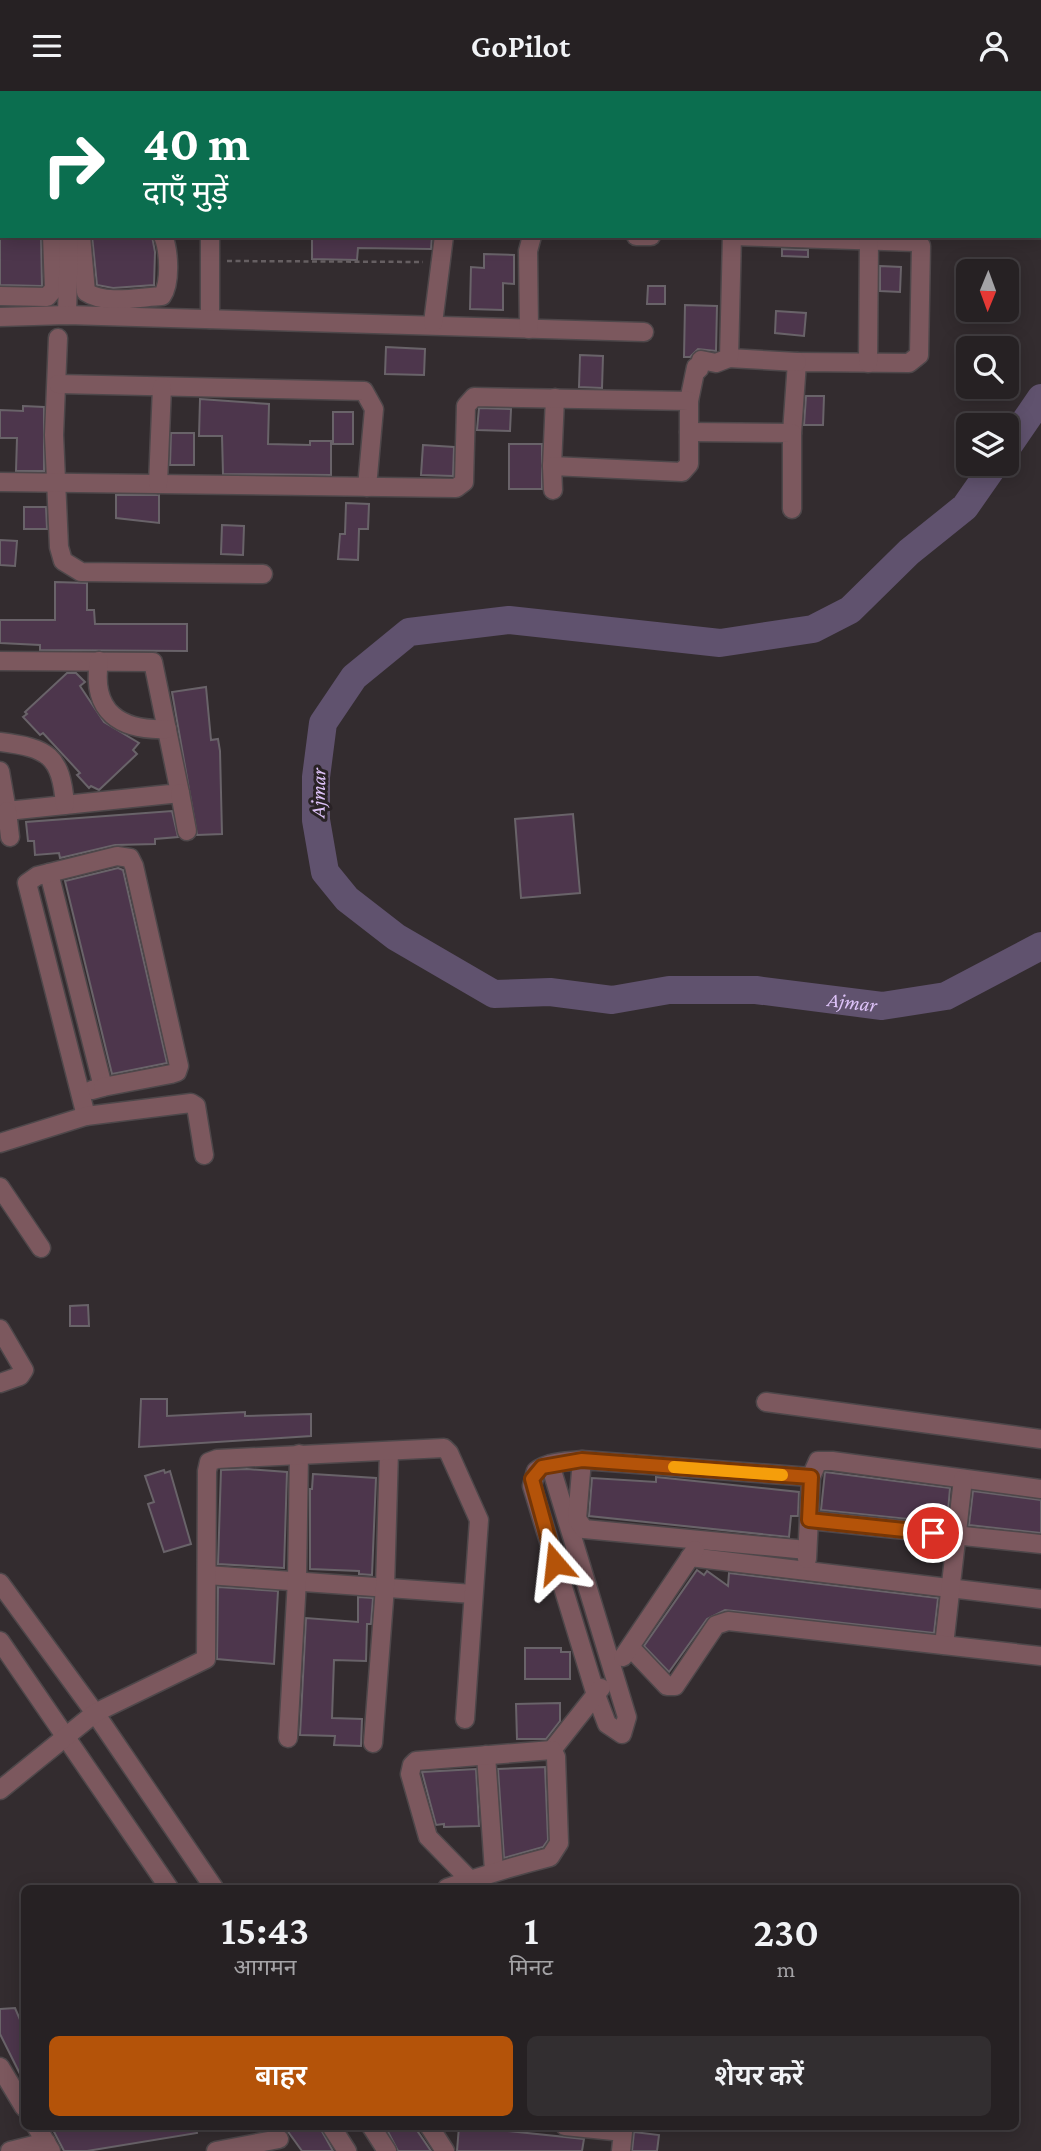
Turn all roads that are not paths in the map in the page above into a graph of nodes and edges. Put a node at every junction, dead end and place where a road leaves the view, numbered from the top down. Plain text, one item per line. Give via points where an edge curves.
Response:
1 (52, 238) edge
2 (69, 238) edge
3 (81, 238) edge
4 (163, 238) edge
5 (209, 238) edge
6 (444, 238) edge
7 (531, 238) edge
8 (732, 238) edge
9 (800, 238) edge
10 (869, 240) junction
11 (0, 296) edge
12 (67, 315) junction
13 (0, 317) edge
14 (210, 319) junction
15 (433, 323) junction
16 (529, 329) junction
17 (644, 332) dead end
18 (58, 338) dead end
19 (729, 358) junction
20 (797, 362) junction
21 (868, 363) junction
22 (58, 384) junction
23 (162, 387) junction
24 (555, 398) junction
25 (689, 401) junction
26 (689, 432) junction
27 (792, 433) junction
28 (552, 465) junction
29 (0, 482) edge
30 (57, 482) junction
31 (158, 484) junction
32 (367, 487) junction
33 (553, 490) dead end
34 (792, 509) dead end
35 (263, 574) dead end
36 (0, 660) edge
37 (99, 661) junction
38 (167, 729) junction
39 (0, 743) edge
40 (0, 771) edge
41 (180, 793) junction
42 (65, 805) junction
43 (6, 811) junction
44 (187, 831) dead end
45 (10, 837) dead end
46 (49, 873) junction
47 (169, 1074) junction
48 (103, 1087) junction
49 (79, 1093) junction
50 (175, 1095) dead end
51 (86, 1116) junction
52 (0, 1143) edge
53 (204, 1155) dead end
54 (0, 1187) edge
55 (41, 1248) dead end
56 (0, 1329) edge
57 (0, 1383) edge
58 (766, 1402) dead end
59 (1041, 1439) edge
60 (389, 1451) junction
61 (299, 1454) junction
62 (582, 1460) junction
63 (550, 1464) junction
64 (811, 1477) junction
65 (963, 1479) junction
66 (1041, 1489) edge
67 (809, 1520) junction
68 (570, 1530) junction
69 (547, 1536) junction
70 (958, 1536) junction
71 (701, 1541) junction
72 (1041, 1544) edge
73 (807, 1550) junction
74 (690, 1557) junction
75 (806, 1570) junction
76 (207, 1575) junction
77 (297, 1580) junction
78 (0, 1583) edge
79 (385, 1587) junction
80 (951, 1588) junction
81 (473, 1594) junction
82 (1041, 1599) edge
83 (0, 1641) edge
84 (944, 1645) junction
85 (630, 1647) junction
86 (1041, 1656) edge
87 (613, 1672) junction
88 (596, 1695) junction
89 (95, 1713) junction
90 (465, 1719) dead end
91 (65, 1737) junction
92 (288, 1738) dead end
93 (373, 1743) dead end
94 (552, 1750) junction
95 (486, 1755) junction
96 (0, 1790) edge
97 (494, 1871) junction
98 (470, 1880) junction
99 (167, 1885) edge
100 (212, 1885) edge
101 (456, 1885) edge
102 (0, 2067) edge
103 (21, 2102) edge
104 (334, 2130) edge
105 (374, 2130) edge
106 (432, 2130) edge
107 (604, 2130) edge
108 (44, 2140) edge
109 (282, 2147) edge
110 (10, 2151) edge
111 (216, 2151) edge
112 (347, 2151) edge
113 (387, 2151) edge
114 (445, 2151) edge
115 (621, 2151) edge

1 - 11 street via 54,289 47,296
2 - 12 street
3 - 4 street via 86,292 114,299 162,296 167,254
5 - 14 street
6 - 15 street
7 - 16 street
8 - 19 street
9 - 10 street
10 - 21 street
10 - 21 street via 915,241 921,246 919,355 909,363
12 - 13 street
12 - 14 street
14 - 15 street
15 - 16 street
16 - 17 street
18 - 22 street
19 - 20 street
19 - 25 street via 716,363 701,360
20 - 21 street
20 - 27 street
22 - 23 street
22 - 30 street
23 - 31 street
23 - 32 street via 364,391 374,409
24 - 25 street
24 - 28 street
24 - 32 street via 474,397 466,406 464,482 456,488
25 - 26 street
26 - 27 street
26 - 28 street via 689,464 682,472
27 - 34 street
28 - 33 street
29 - 30 street
30 - 31 street
30 - 35 street via 62,561 81,572
31 - 32 street
36 - 37 street
37 - 38 street via 98,695 107,709 132,727
37 - 38 street via 153,662
38 - 41 street
39 - 42 street via 38,749 52,760 62,776
40 - 43 street
41 - 42 street
41 - 44 street
42 - 43 street
43 - 45 street
46 - 47 street via 117,856 130,857 179,1066
46 - 48 street
46 - 49 street via 27,883
47 - 48 street
47 - 50 street
48 - 49 street
49 - 51 street
51 - 52 street
51 - 53 street via 191,1103 196,1106
54 - 55 street
56 - 57 street via 23,1370 20,1376
58 - 59 street
60 - 61 street
60 - 79 street
60 - 81 street via 444,1448 449,1454 480,1520
61 - 76 street via 209,1462
61 - 77 street
62 - 63 street
62 - 64 street
62 - 71 street via 579,1527
63 - 68 street
63 - 69 street via 536,1471 532,1479
64 - 65 street via 818,1461 832,1461
64 - 67 street
65 - 66 street
65 - 70 street
67 - 70 street
67 - 73 street
68 - 69 street
68 - 87 street
69 - 88 street
70 - 72 street
70 - 80 street
71 - 73 street
71 - 74 street
73 - 75 street
74 - 75 street
74 - 85 street
75 - 80 street
76 - 77 street
76 - 89 street via 206,1659
77 - 79 street
77 - 92 street
78 - 89 street
79 - 81 street
79 - 93 street
80 - 82 street
80 - 84 street
81 - 90 street
83 - 91 street
84 - 85 street via 727,1621 716,1625 674,1686 667,1686
84 - 86 street
85 - 87 street
87 - 88 street
87 - 88 street via 627,1717 622,1734 607,1724
88 - 94 street
89 - 91 street
89 - 100 street
91 - 96 street
91 - 99 street
94 - 95 street
94 - 97 street via 556,1757 558,1848 550,1857
95 - 97 street
95 - 98 street via 416,1761 410,1769 428,1837
97 - 98 street
98 - 101 street
102 - 103 street
104 - 112 street
105 - 113 street
106 - 114 street
107 - 115 street via 623,2132
108 - 110 street
109 - 111 street

